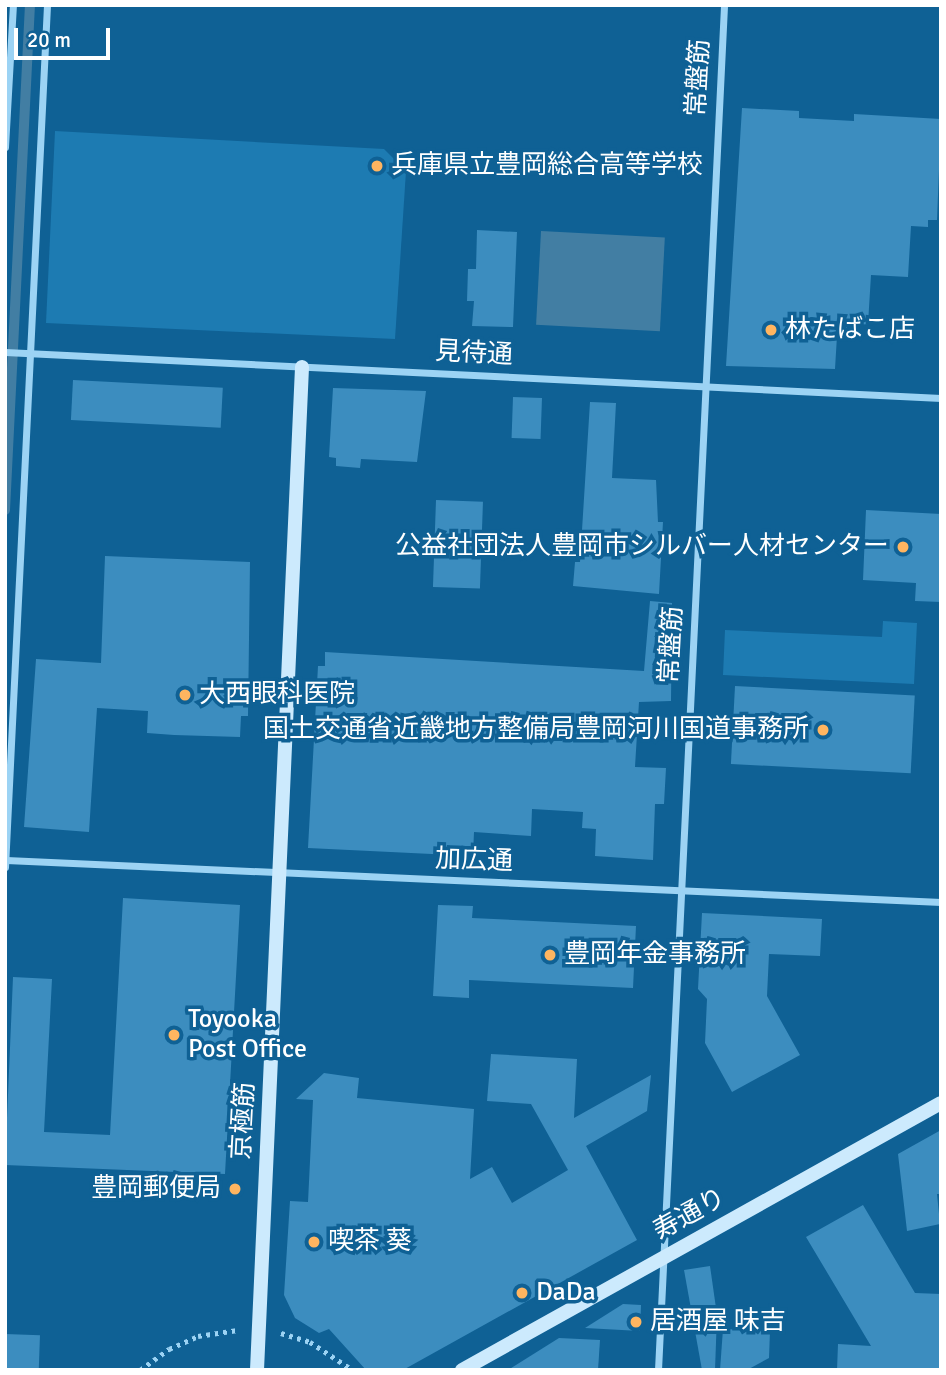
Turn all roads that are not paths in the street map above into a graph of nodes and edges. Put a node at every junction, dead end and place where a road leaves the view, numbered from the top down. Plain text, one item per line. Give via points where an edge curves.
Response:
1 (13, 5) edge
2 (47, 5) edge
3 (724, 5) edge
4 (5, 147) edge
5 (5, 352) edge
6 (29, 353) junction
7 (302, 367) junction
8 (705, 386) junction
9 (941, 398) edge
10 (6, 860) edge
11 (5, 867) edge
12 (279, 874) junction
13 (681, 890) junction
14 (941, 902) edge
15 (941, 1102) edge
16 (665, 1257) junction
17 (257, 1370) edge
18 (462, 1370) edge
19 (658, 1370) edge

1 - 4 street
2 - 6 street
3 - 8 street, 常盤筋
5 - 6 street, 見待通
6 - 7 street, 見待通
6 - 10 street
7 - 8 street, 見待通
7 - 12 street, 京極筋
8 - 9 street, 見待通
8 - 13 street, 常盤筋
10 - 11 street
10 - 12 street, 加広通
12 - 13 street, 加広通
12 - 17 street, 京極筋
13 - 14 street, 加広通
13 - 16 street, 常盤筋
15 - 16 street, 寿通り
16 - 18 street, 寿通り
16 - 19 street, 常盤筋

